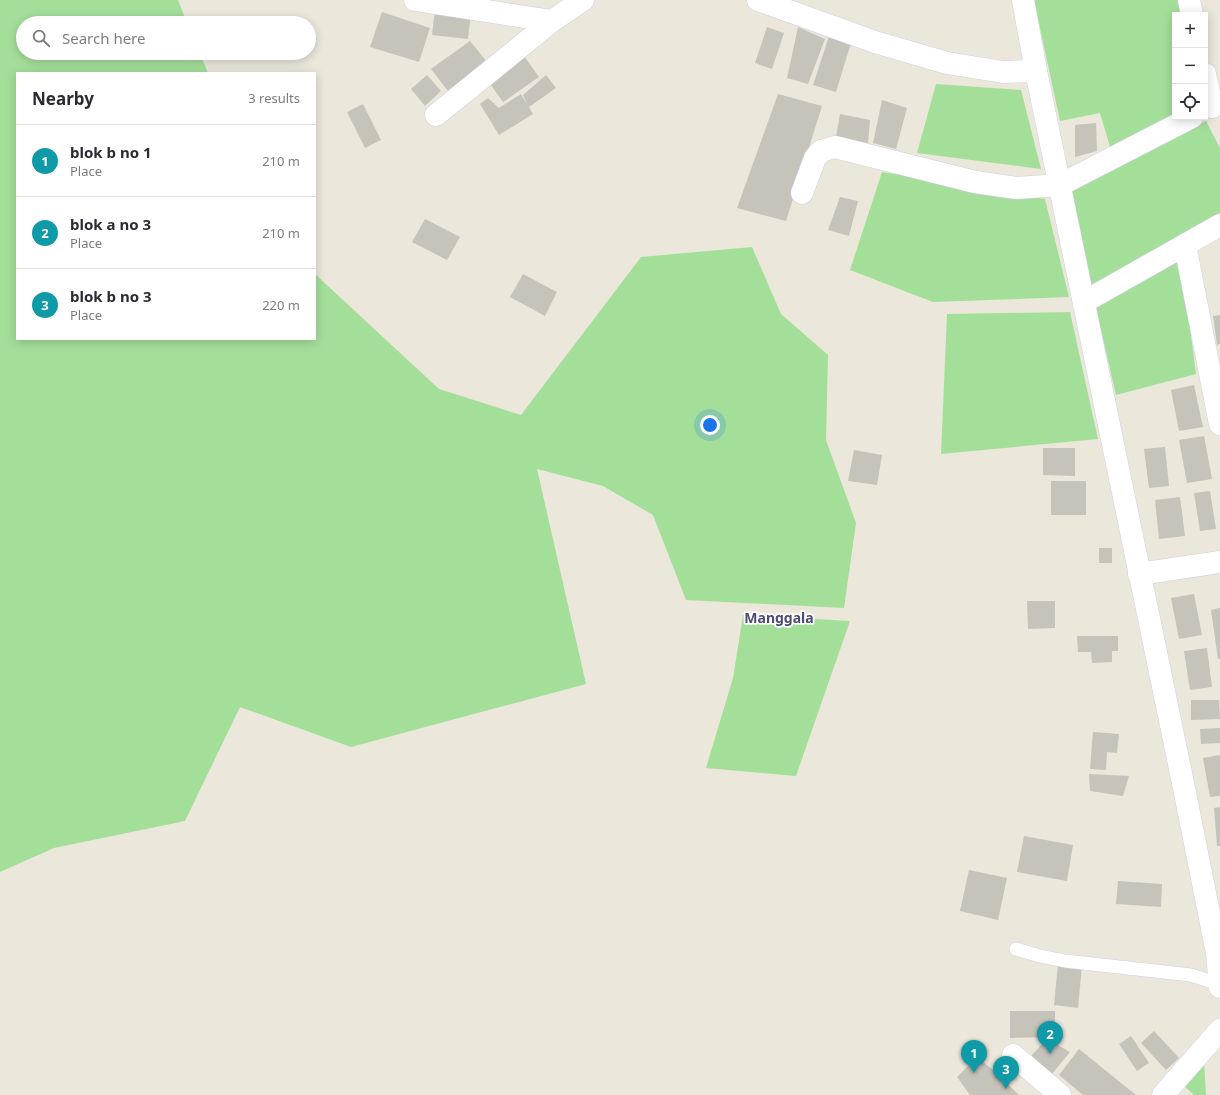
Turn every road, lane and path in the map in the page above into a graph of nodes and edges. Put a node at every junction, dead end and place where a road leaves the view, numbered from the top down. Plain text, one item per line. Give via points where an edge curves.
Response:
1 (416, 0) edge
2 (583, 0) edge
3 (758, 0) edge
4 (1023, 0) edge
5 (1189, 0) edge
6 (1191, 12) edge
7 (552, 21) junction
8 (1036, 71) junction
9 (1207, 84) edge
10 (1212, 107) edge
11 (436, 115) dead end
12 (1186, 120) edge
13 (1060, 185) junction
14 (802, 193) dead end
15 (1220, 225) edge
16 (1185, 245) junction
17 (1084, 302) junction
18 (1220, 424) edge
19 (1220, 562) edge
20 (1139, 574) junction
21 (1016, 949) dead end
22 (1218, 953) edge
23 (1219, 986) edge
24 (1220, 1030) edge
25 (1013, 1055) dead end
26 (1060, 1095) edge
27 (1163, 1095) edge

1 - 7 street
2 - 7 street
3 - 8 street via 875,42 947,63 1003,72
4 - 8 street
5 - 6 street
7 - 11 street
8 - 13 street
9 - 10 street
12 - 13 street
13 - 14 street via 1016,188 975,182 835,147 821,150 815,158
13 - 17 street
15 - 16 street
16 - 17 street
16 - 18 street
17 - 20 street
19 - 20 street
20 - 22 street
21 - 23 lane via 1065,961 1191,975
22 - 23 street
24 - 27 street
25 - 26 street

